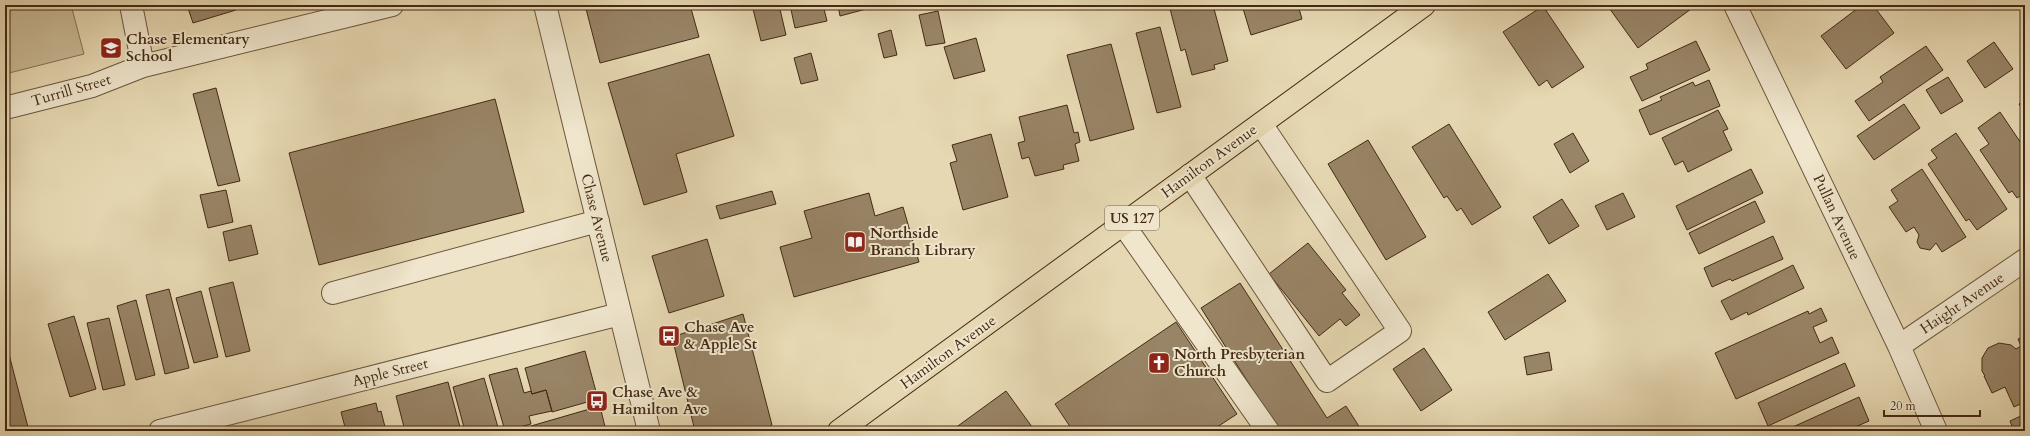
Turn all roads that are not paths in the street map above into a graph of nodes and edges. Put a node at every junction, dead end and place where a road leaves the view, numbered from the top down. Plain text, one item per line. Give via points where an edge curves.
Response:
1 (131, 5) edge
2 (392, 5) edge
3 (545, 5) edge
4 (1424, 5) edge
5 (1736, 5) edge
6 (144, 66) junction
7 (5, 108) edge
8 (1261, 124) junction
9 (1190, 176) junction
10 (598, 222) junction
11 (1123, 224) junction
12 (2025, 260) edge
13 (333, 293) dead end
14 (620, 314) junction
15 (1899, 346) junction
16 (850, 428) edge
17 (160, 431) edge
18 (649, 431) edge
19 (1268, 431) edge
20 (1936, 431) edge

1 - 6 street
2 - 6 street, Turrill Street
3 - 10 street, Chase Avenue
4 - 8 main road, Hamilton Avenue / US 127
5 - 15 street, Pullan Avenue
6 - 7 street, Turrill Street via 92,86
8 - 9 main road, Hamilton Avenue / US 127
8 - 9 street via 1400,331 1327,380
9 - 11 main road, Hamilton Avenue / US 127
10 - 13 street
10 - 14 street, Chase Avenue
11 - 16 main road, Hamilton Avenue / US 127
11 - 19 street
12 - 15 street, Haight Avenue
14 - 17 street, Apple Street
14 - 18 street, Chase Avenue
15 - 20 street, Pullan Avenue

